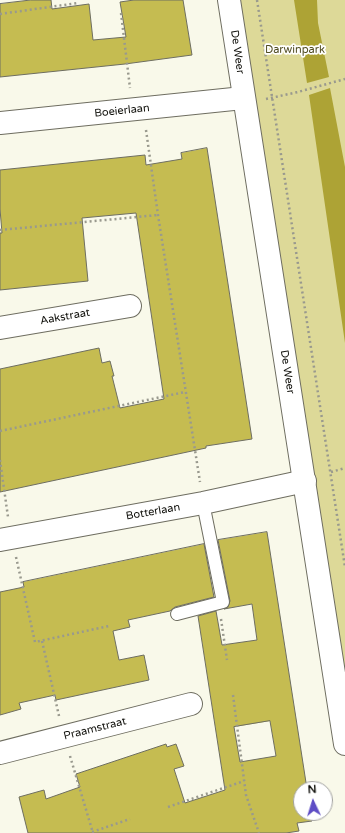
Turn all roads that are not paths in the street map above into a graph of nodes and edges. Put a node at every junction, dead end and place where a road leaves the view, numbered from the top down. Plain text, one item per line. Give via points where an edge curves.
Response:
1 (229, 0) edge
2 (244, 98) junction
3 (0, 123) edge
4 (130, 306) dead end
5 (0, 328) edge
6 (305, 480) junction
7 (203, 503) junction
8 (6, 539) edge
9 (177, 614) dead end
10 (190, 704) dead end
11 (345, 744) edge
12 (0, 753) edge

1 - 2 street, De Weer
2 - 3 street, Boeierlaan
2 - 6 street, De Weer
4 - 5 street, Aakstraat
6 - 7 street, Botterlaan
6 - 11 street, De Weer
7 - 8 street, Botterlaan
7 - 9 lane via 223,602
10 - 12 street, Praamstraat

